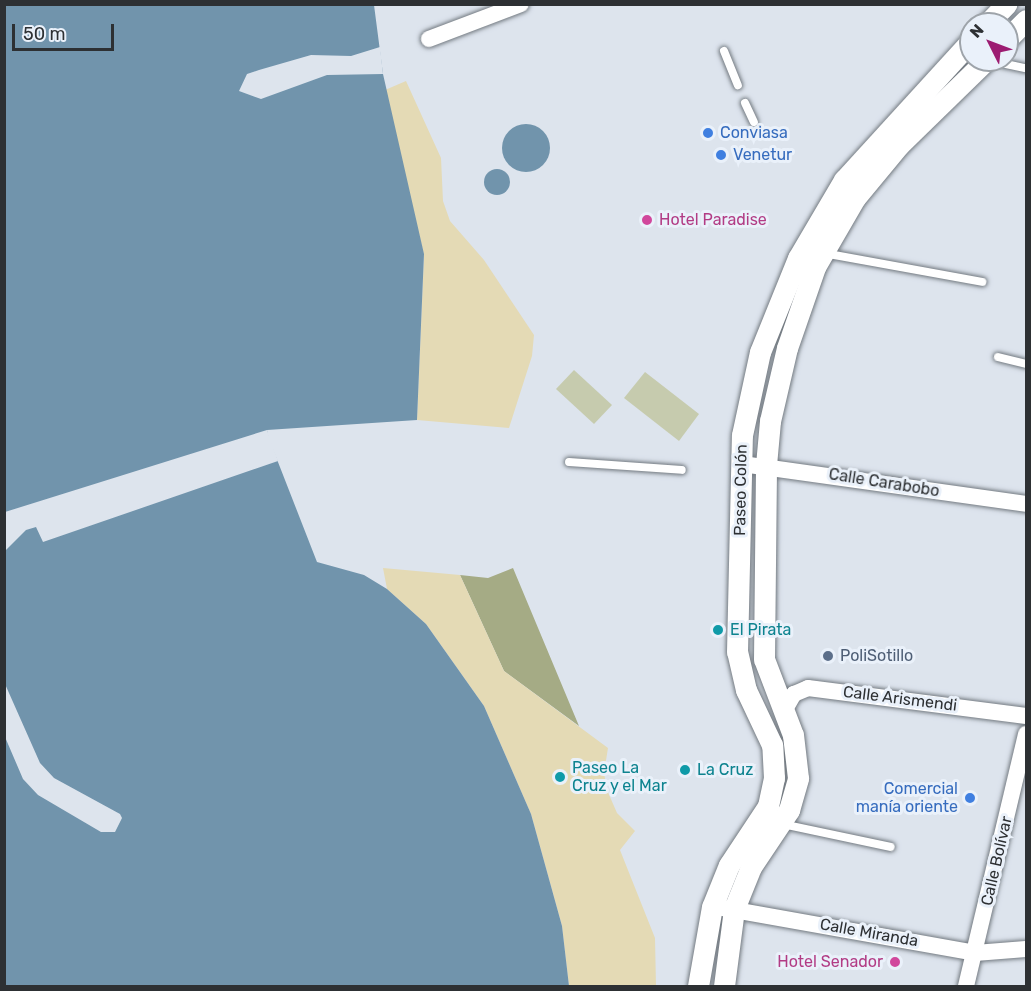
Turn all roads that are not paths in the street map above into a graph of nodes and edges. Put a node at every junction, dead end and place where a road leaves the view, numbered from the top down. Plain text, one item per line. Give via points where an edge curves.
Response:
1 (521, 4) edge
2 (429, 39) dead end
3 (724, 51) dead end
4 (959, 54) edge
5 (975, 72) edge
6 (738, 85) dead end
7 (745, 104) dead end
8 (754, 122) dead end
9 (831, 218) junction
10 (822, 253) junction
11 (982, 282) dead end
12 (998, 357) dead end
13 (1026, 363) edge
14 (569, 462) dead end
15 (742, 464) junction
16 (766, 465) junction
17 (682, 470) dead end
18 (1026, 504) edge
19 (766, 669) junction
20 (740, 671) junction
21 (784, 711) junction
22 (1026, 716) edge
23 (1026, 734) edge
24 (782, 824) junction
25 (891, 847) dead end
26 (712, 907) junction
27 (734, 909) junction
28 (1026, 949) edge
29 (975, 953) junction
30 (698, 987) edge
31 (723, 987) edge
32 (966, 987) edge

1 - 2 street
3 - 6 lane
4 - 9 street, Paseo Colón via 861,158
5 - 9 street, Paseo Colón
7 - 8 lane
9 - 10 street, Paseo Colón
9 - 15 street, Paseo Colón via 798,258 760,352 742,435
10 - 11 lane
10 - 16 street, Paseo Colón via 796,317 780,373
12 - 13 lane
14 - 17 lane
15 - 16 street, Calle Carabobo
15 - 20 street, Paseo Colón
16 - 18 street, Calle Carabobo
16 - 19 street, Paseo Colón
19 - 20 street
19 - 21 street, Paseo Colón
20 - 26 street, Paseo Colón via 769,735 774,778 768,806 729,865
21 - 22 street, Calle Arismendi via 794,694 808,688
21 - 24 street, Paseo Colón via 799,765 794,794
23 - 29 street, Calle Bolívar
24 - 25 lane
24 - 27 street, Paseo Colón via 751,867
26 - 27 street, Calle Miranda
26 - 30 street, Paseo Colón
27 - 29 street, Calle Miranda
27 - 31 street, Paseo Colón
28 - 29 street, Calle Miranda
29 - 32 street, Calle Bolívar

